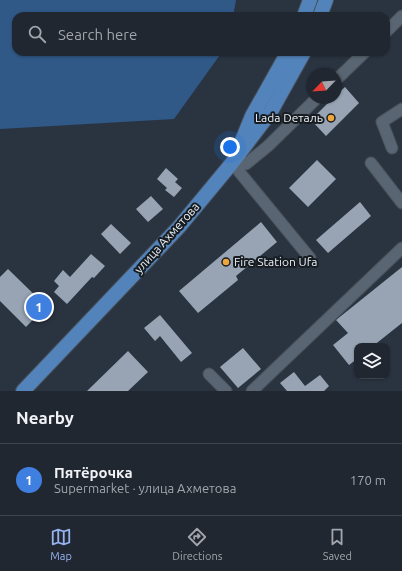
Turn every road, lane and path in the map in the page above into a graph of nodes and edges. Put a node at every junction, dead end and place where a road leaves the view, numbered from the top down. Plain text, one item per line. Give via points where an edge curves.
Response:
1 (310, 0) edge
2 (326, 0) edge
3 (306, 12) edge
4 (322, 12) edge
5 (402, 16) edge
6 (390, 28) edge
7 (286, 56) edge
8 (302, 56) edge
9 (361, 56) edge
10 (342, 74) edge
11 (311, 104) edge
12 (402, 109) edge
13 (392, 148) dead end
14 (232, 163) junction
15 (371, 163) dead end
16 (402, 203) edge
17 (402, 248) edge
18 (310, 258) dead end
19 (209, 374) dead end
20 (24, 391) edge
21 (226, 391) edge
22 (252, 391) edge

1 - 3 main road
2 - 4 main road
5 - 6 street
7 - 14 main road via 252,116
8 - 14 main road via 270,113
9 - 10 street
11 - 14 street via 246,164
12 - 13 street via 382,122
14 - 18 street
14 - 20 main road, улица Ахметова via 179,227
15 - 16 street
17 - 22 street
19 - 21 street

